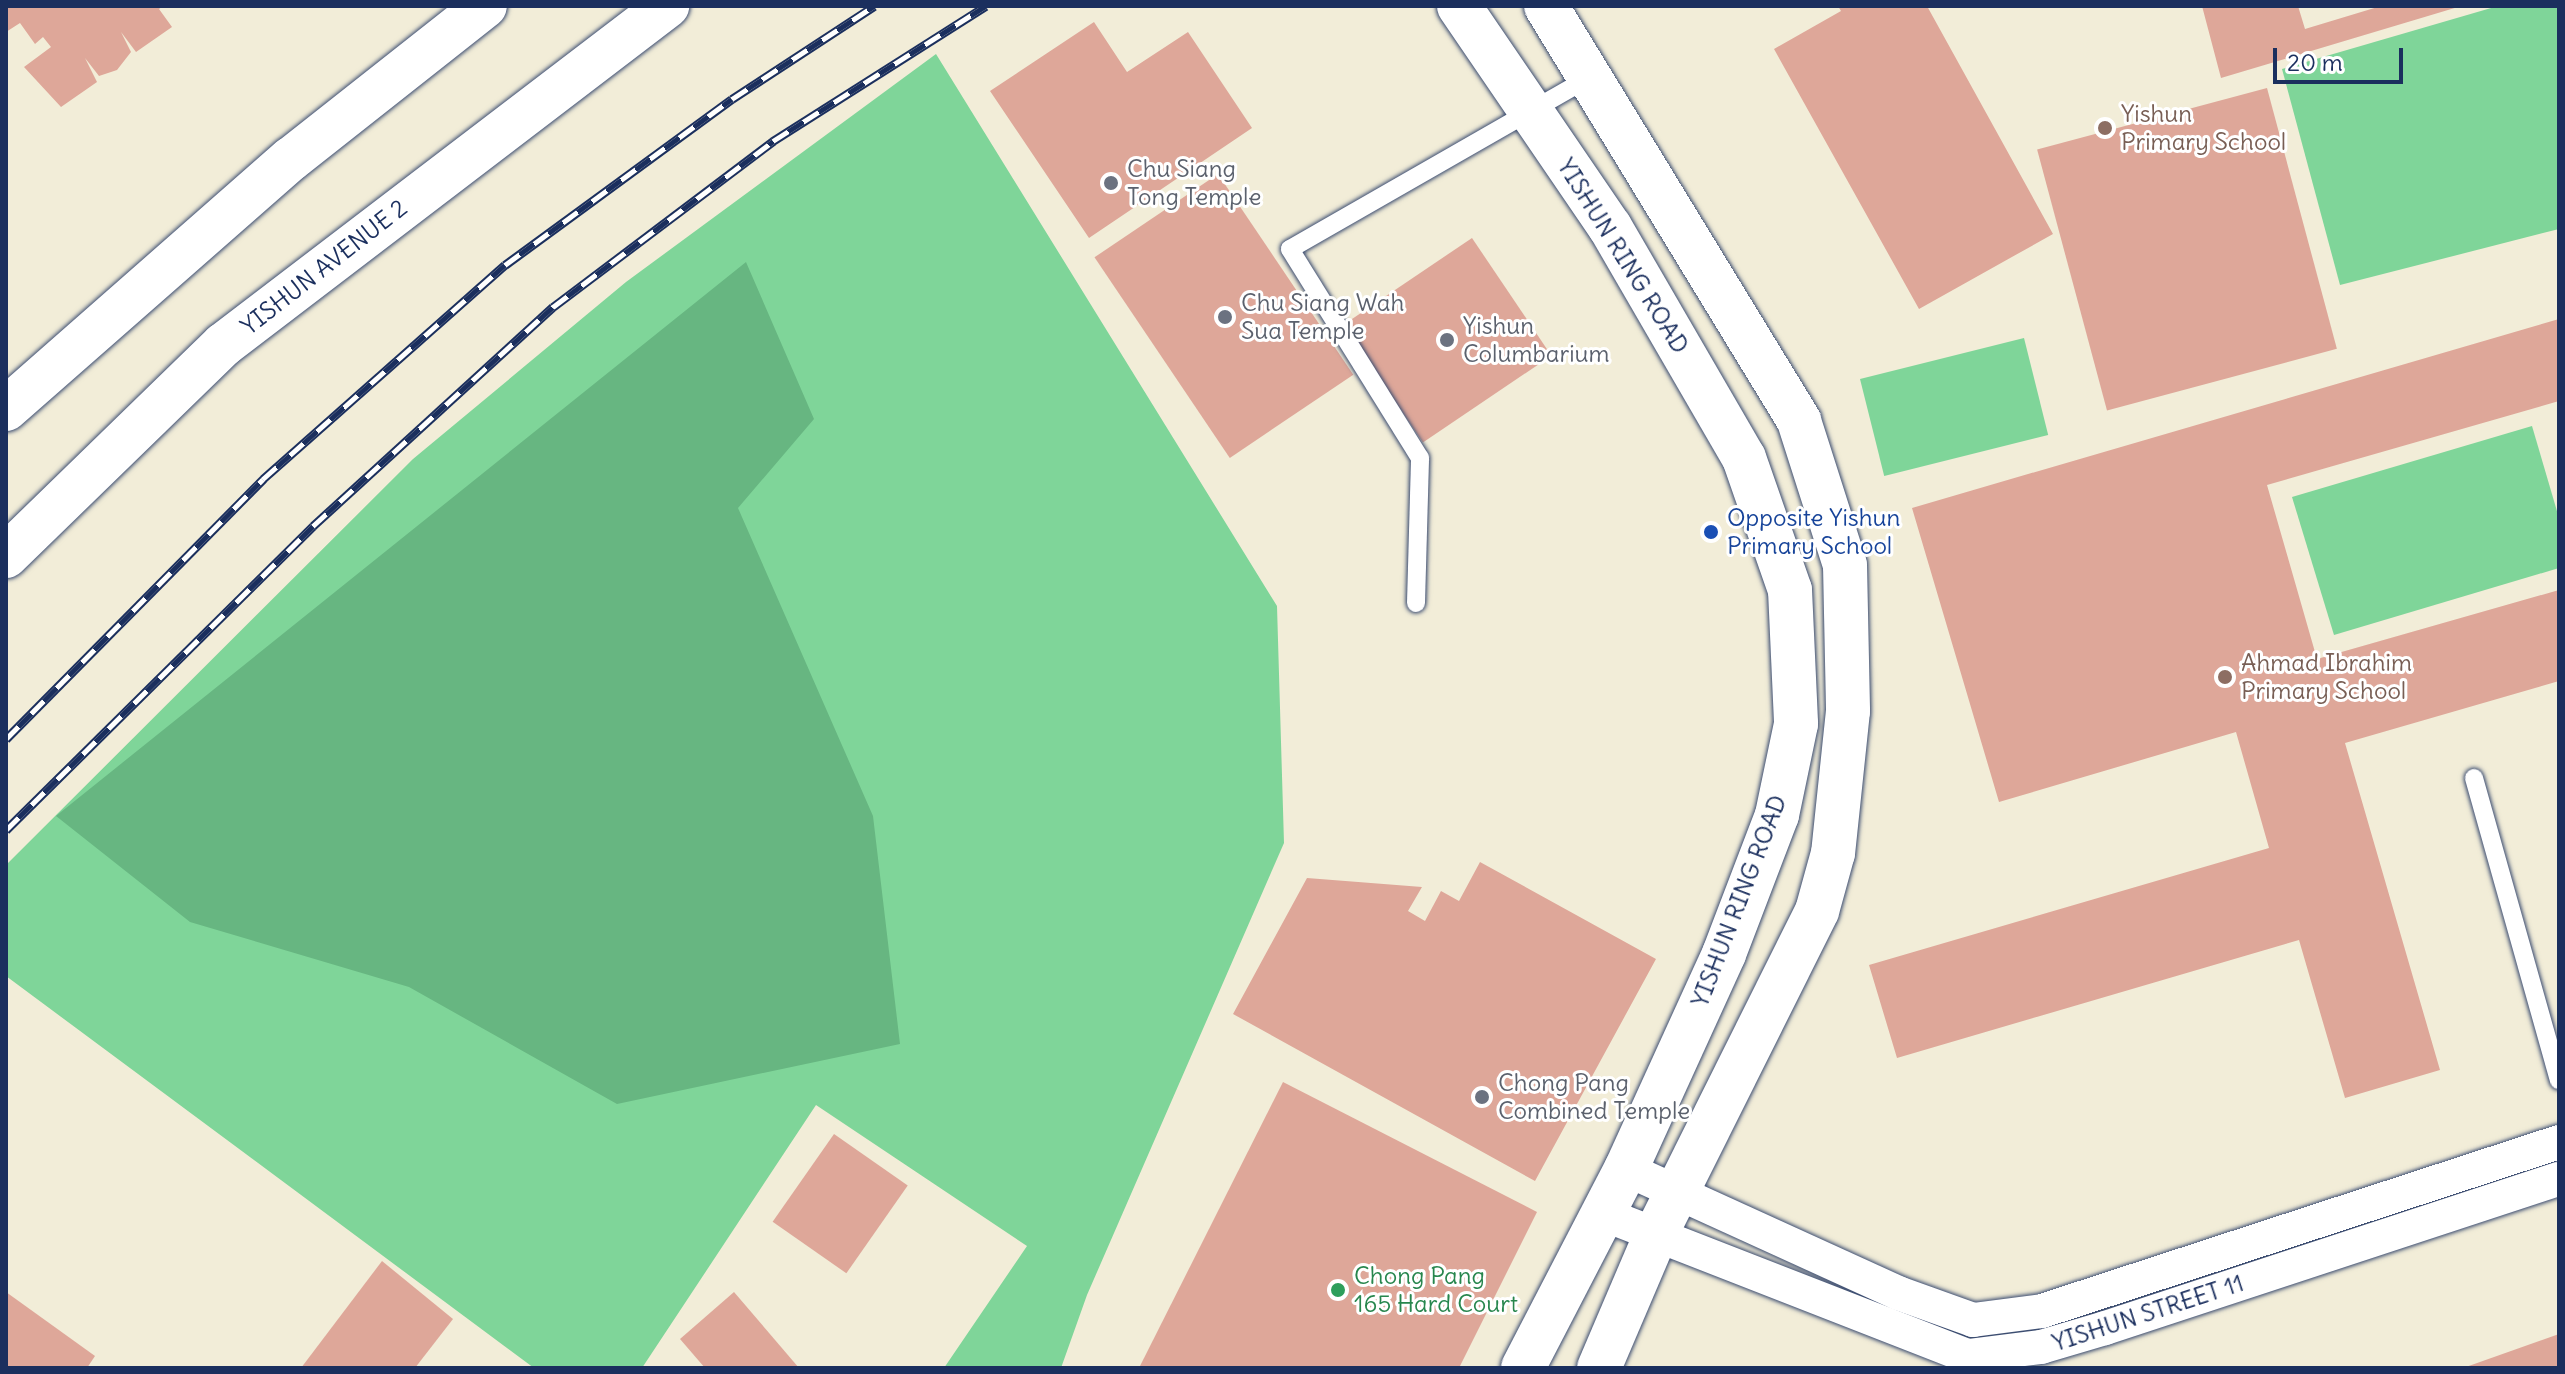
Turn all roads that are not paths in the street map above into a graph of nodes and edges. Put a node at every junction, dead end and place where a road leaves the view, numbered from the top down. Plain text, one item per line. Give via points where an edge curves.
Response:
1 (485, 6) edge
2 (667, 6) edge
3 (1459, 6) edge
4 (1546, 6) edge
5 (1590, 77) junction
6 (1531, 111) junction
7 (6, 409) edge
8 (6, 556) edge
9 (1416, 603) dead end
10 (2474, 778) dead end
11 (2559, 1080) edge
12 (2559, 1142) edge
13 (1626, 1169) junction
14 (2559, 1179) edge
15 (1603, 1214) junction
16 (1668, 1214) junction
17 (1523, 1368) edge
18 (1599, 1368) edge

1 - 7 main road via 291,159
2 - 8 main road, YISHUN AVENUE 2 via 223,345
3 - 6 main road, YISHUN RING ROAD
4 - 5 main road
5 - 6 lane
5 - 16 main road via 1799,421 1845,565 1848,711 1833,853 1817,911
6 - 9 lane via 1290,249 1420,458
6 - 13 main road, YISHUN RING ROAD via 1610,227 1744,458 1790,590 1796,724 1777,815 1724,954
10 - 11 lane
12 - 16 street, YISHUN STREET 11 via 2042,1311 1973,1320
13 - 15 main road, YISHUN RING ROAD
13 - 16 street, YISHUN STREET 11
14 - 16 street, YISHUN STREET 11 via 2092,1332 2041,1347 1968,1356
15 - 16 street, YISHUN STREET 11
15 - 17 main road, YISHUN RING ROAD
16 - 18 main road

